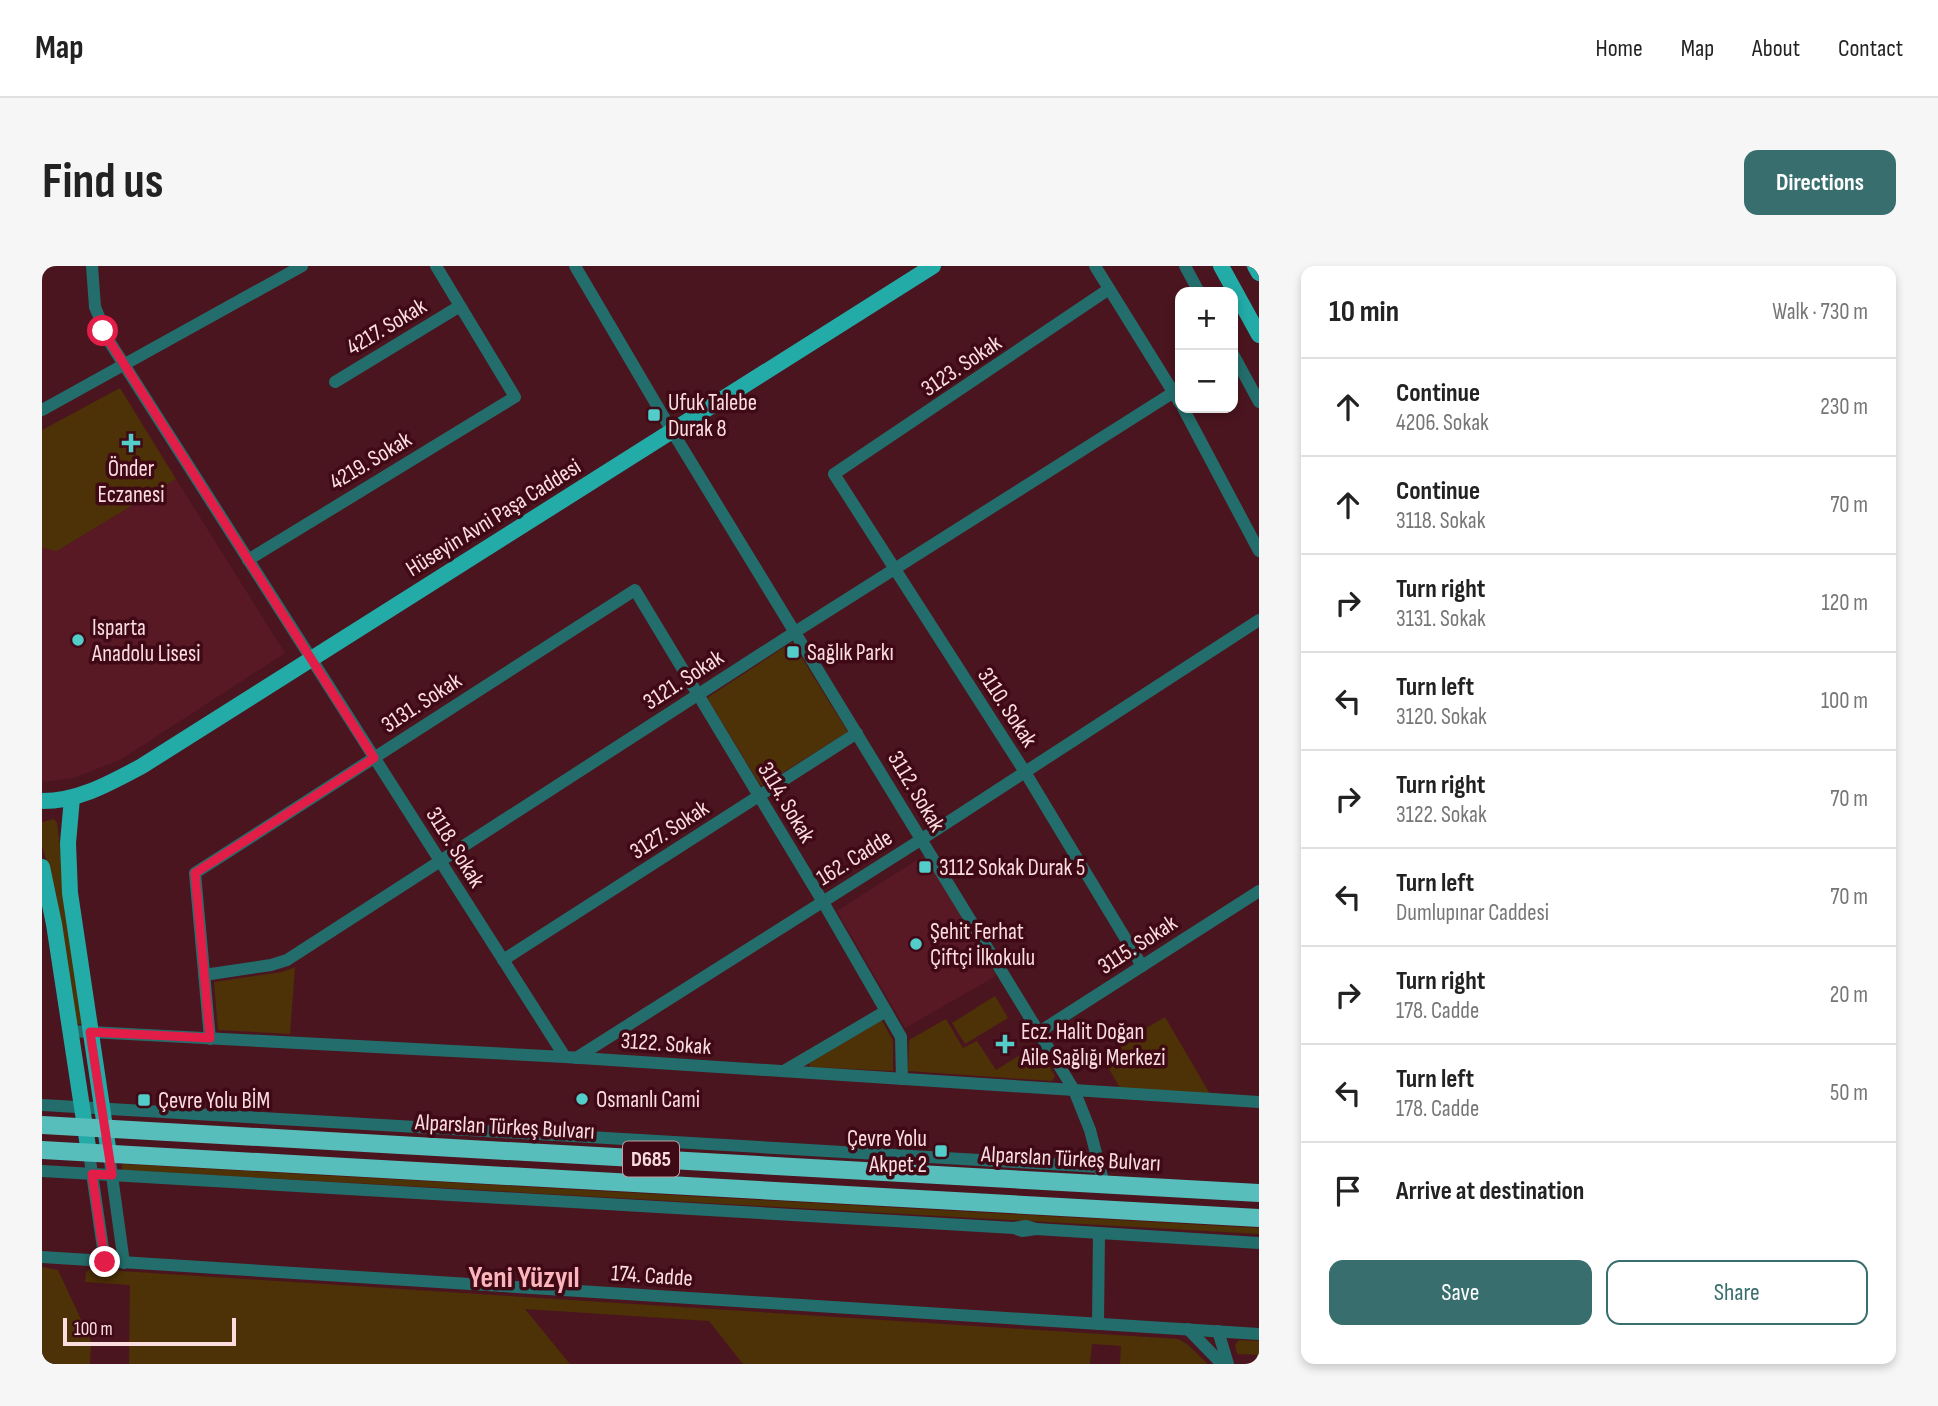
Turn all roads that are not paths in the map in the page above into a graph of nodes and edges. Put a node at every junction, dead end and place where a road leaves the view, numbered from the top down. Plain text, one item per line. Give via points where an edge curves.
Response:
1 (92, 266) edge
2 (302, 266) edge
3 (436, 266) edge
4 (575, 266) edge
5 (933, 266) edge
6 (1095, 266) edge
7 (1185, 266) edge
8 (1221, 266) edge
9 (1255, 266) edge
10 (1259, 272) edge
11 (1196, 287) edge
12 (1109, 289) junction
13 (460, 306) junction
14 (1259, 335) edge
15 (1238, 363) edge
16 (124, 366) junction
17 (335, 382) dead end
18 (1175, 395) edge
19 (1175, 399) edge
20 (1259, 402) edge
21 (42, 410) edge
22 (1186, 413) edge
23 (672, 431) junction
24 (834, 474) joint
25 (1259, 551) edge
26 (248, 560) junction
27 (895, 569) junction
28 (635, 590) joint
29 (1259, 620) edge
30 (795, 632) junction
31 (311, 659) junction
32 (698, 695) junction
33 (857, 733) junction
34 (374, 758) junction
35 (1025, 772) junction
36 (759, 796) junction
37 (72, 798) junction
38 (42, 801) edge
39 (922, 839) junction
40 (440, 861) junction
41 (42, 867) edge
42 (1259, 891) edge
43 (823, 902) junction
44 (503, 960) junction
45 (1142, 966) junction
46 (204, 975) junction
47 (886, 1011) junction
48 (71, 1031) junction
49 (90, 1032) junction
50 (1039, 1032) junction
51 (210, 1038) junction
52 (570, 1058) junction
53 (783, 1071) junction
54 (902, 1079) junction
55 (1074, 1090) junction
56 (1259, 1102) edge
57 (42, 1105) edge
58 (82, 1108) junction
59 (102, 1109) junction
60 (42, 1125) edge
61 (85, 1128) junction
62 (105, 1129) junction
63 (42, 1150) edge
64 (89, 1153) junction
65 (109, 1154) junction
66 (42, 1171) edge
67 (92, 1174) junction
68 (112, 1175) junction
69 (1102, 1176) junction
70 (1259, 1192) edge
71 (1259, 1217) edge
72 (1099, 1233) junction
73 (1259, 1243) edge
74 (42, 1257) edge
75 (105, 1262) junction
76 (124, 1263) junction
77 (1098, 1324) junction
78 (1188, 1329) junction
79 (1218, 1331) junction
80 (1259, 1334) edge
81 (1222, 1364) edge
82 (1228, 1364) edge

1 - 16 street, 3118. Sokak via 99,320
2 - 16 street
3 - 13 street
4 - 23 street, 3112. Sokak
5 - 23 main road, Hüseyin Avni Paşa Caddesi
6 - 12 street
7 - 11 street
8 - 14 main road
9 - 10 main road
12 - 18 street
12 - 24 street, 3123. Sokak
13 - 17 street, 4217. Sokak
13 - 26 street, 4219. Sokak via 515,397
15 - 20 street
16 - 21 street
16 - 26 street, 3118. Sokak
19 - 27 street, 3121. Sokak
22 - 25 street
23 - 30 street, 3112. Sokak
23 - 31 main road, Hüseyin Avni Paşa Caddesi
24 - 27 street, 3110. Sokak
26 - 31 street, 3118. Sokak
27 - 30 street, 3121. Sokak
27 - 35 street, 3110. Sokak
28 - 32 street, 3114. Sokak
28 - 34 street, 3131. Sokak
29 - 35 street, 162. Cadde
30 - 32 street, 3121. Sokak
30 - 33 street, 3112. Sokak
31 - 34 street, 3118. Sokak
31 - 37 main road, Hüseyin Avni Paşa Caddesi via 142,766
32 - 36 street, 3114. Sokak
32 - 40 street, 3121. Sokak
33 - 36 street, 3127. Sokak
33 - 39 street, 3112. Sokak
34 - 40 street, 3118. Sokak
34 - 46 street, 3131. Sokak via 195,873
35 - 39 street, 162. Cadde
35 - 45 street, 3110. Sokak
36 - 43 street, 3114. Sokak
36 - 44 street, 3127. Sokak
37 - 38 main road, Hüseyin Avni Paşa Caddesi
37 - 49 main road via 70,893
39 - 43 street, 162. Cadde
39 - 50 street, 3112. Sokak
40 - 44 street, 3118. Sokak
40 - 46 street, 3121. Sokak via 287,960
41 - 48 main road
42 - 45 street, 3115. Sokak
43 - 47 street, 3114. Sokak
43 - 52 street, 162. Cadde
44 - 52 street, 3118. Sokak
45 - 50 street, 3115. Sokak
46 - 51 street
47 - 53 street
47 - 54 street, 3114. Sokak via 901,1037
48 - 49 street, 3122. Sokak
48 - 58 main road
49 - 51 street, 3122. Sokak
49 - 59 main road
50 - 55 street, 3112. Sokak
51 - 52 street, 3122. Sokak
52 - 53 street, 3122. Sokak
53 - 54 street, 3122. Sokak
54 - 55 street, 3122. Sokak
55 - 56 street, 3122. Sokak
55 - 69 street, 3112. Sokak
57 - 58 street
58 - 59 street
58 - 61 main road
59 - 62 main road
59 - 69 street
60 - 61 highway, Alparslan Türkeş Bulvarı / D685
61 - 62 highway, Alparslan Türkeş Bulvarı / D685
61 - 64 main road
62 - 65 main road
62 - 69 highway, Alparslan Türkeş Bulvarı / D685
63 - 64 highway, D685
64 - 65 highway, D685
64 - 67 street
65 - 68 street
65 - 71 highway, D685
66 - 67 street
67 - 68 street
67 - 75 street
68 - 72 street
68 - 76 street
69 - 70 highway, Alparslan Türkeş Bulvarı / D685
72 - 73 street
72 - 77 street
74 - 75 street, 174. Cadde
75 - 76 street, 174. Cadde
76 - 77 street, 174. Cadde
77 - 78 street, 174. Cadde
78 - 79 street, 174. Cadde
78 - 81 street
79 - 80 street, 174. Cadde
79 - 82 street

